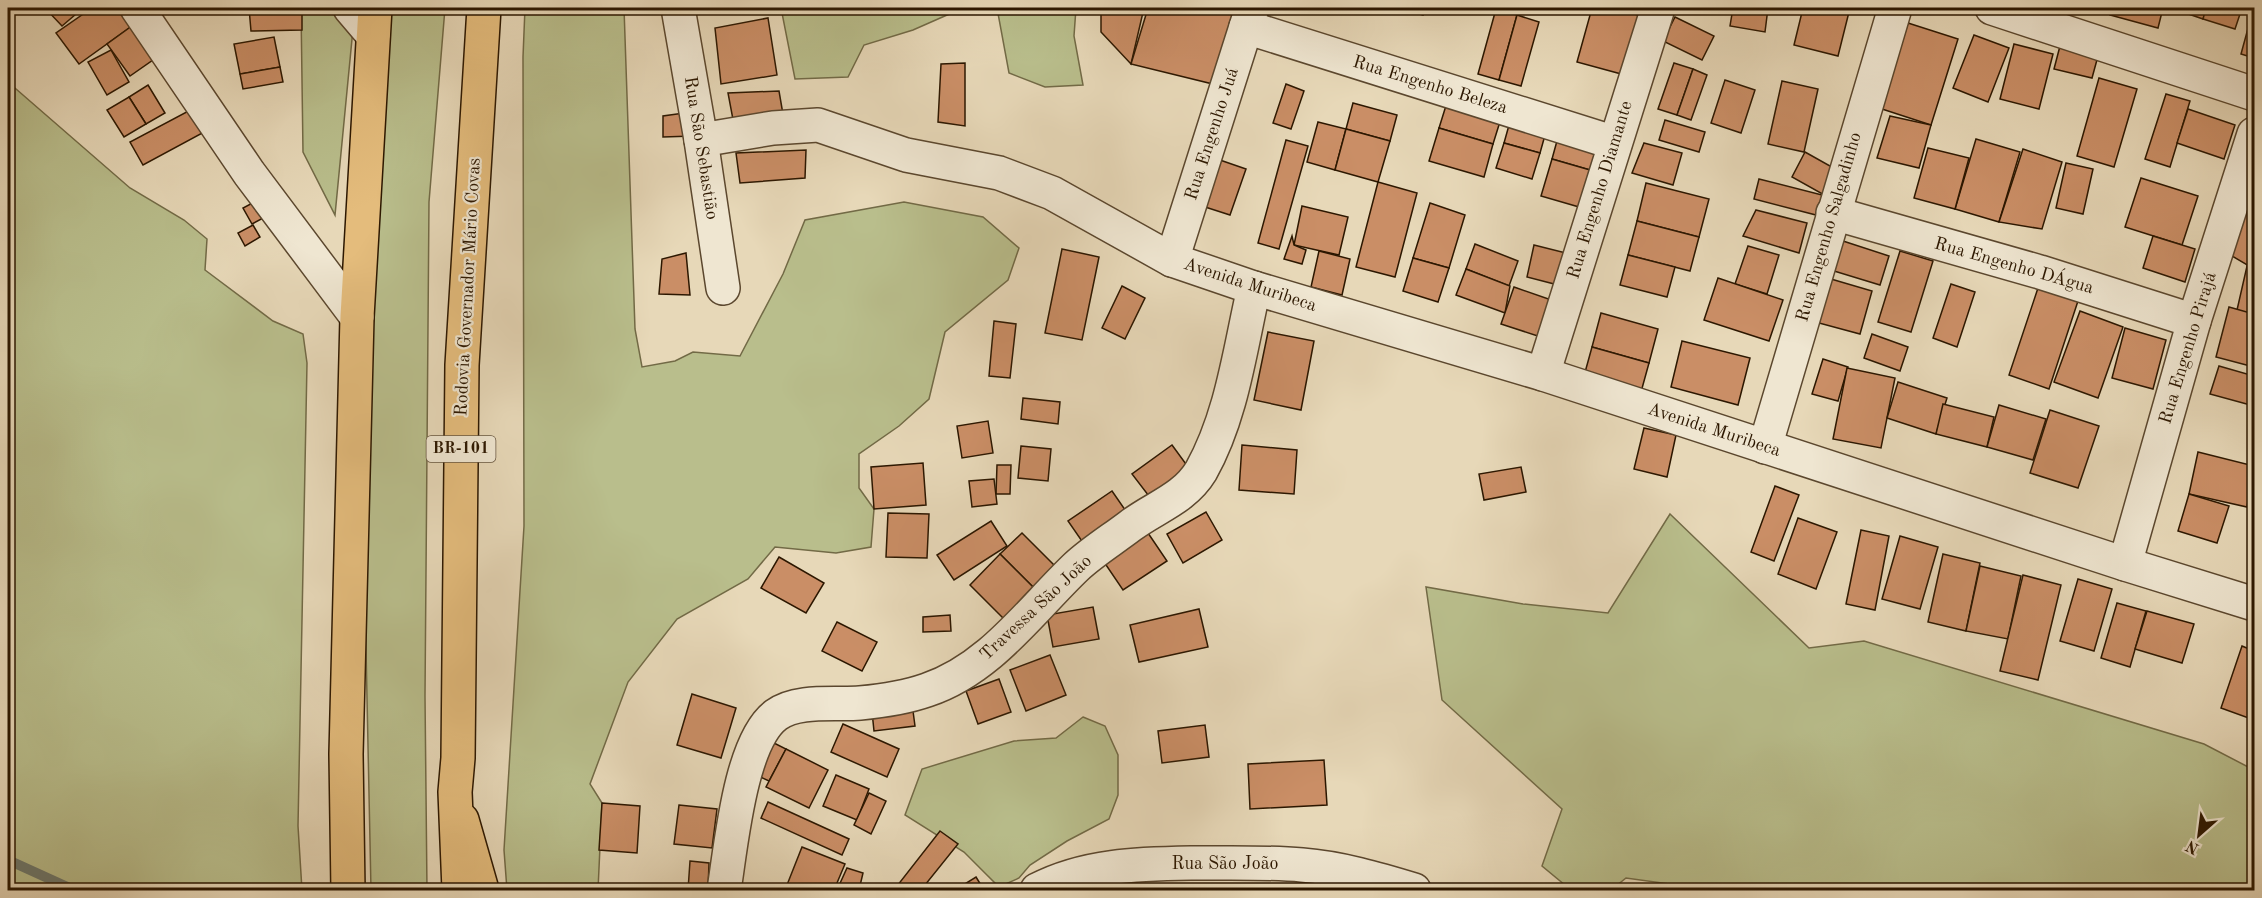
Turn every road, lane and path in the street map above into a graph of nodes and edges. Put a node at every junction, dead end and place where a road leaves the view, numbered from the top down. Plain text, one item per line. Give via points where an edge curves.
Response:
1 (137, 8) edge
2 (350, 8) edge
3 (484, 8) edge
4 (678, 8) edge
5 (1658, 8) edge
6 (1894, 8) edge
7 (1992, 8) edge
8 (1249, 17) edge
9 (374, 21) edge
10 (2254, 94) edge
11 (2254, 134) edge
12 (701, 140) junction
13 (1615, 143) junction
14 (1833, 213) junction
15 (1172, 260) junction
16 (723, 288) dead end
17 (1254, 288) junction
18 (357, 317) junction
19 (2194, 321) junction
20 (1543, 374) junction
21 (1764, 447) junction
22 (2125, 564) junction
23 (2254, 604) edge
24 (455, 792) junction
25 (348, 891) edge
26 (459, 891) edge
27 (482, 891) edge
28 (724, 891) edge
29 (1037, 891) edge
30 (1414, 891) edge

1 - 18 street via 249,173
2 - 9 street
3 - 24 main road, Rodovia Governador Mário Covas / BR-101 via 462,365
4 - 12 street, Rua São Sebastião
5 - 13 street, Rua Engenho Diamante
6 - 14 street, Rua Engenho Salgadinho
7 - 10 street
8 - 13 street, Rua Engenho Beleza
8 - 15 street, Rua Engenho Juá
9 - 18 main road
11 - 19 street, Rua Engenho Pirajá
12 - 15 street, Avenida Muribeca via 818,125 906,154 1024,181
12 - 16 street, Rua São Sebastião
13 - 20 street, Rua Engenho Diamante
14 - 19 street, Rua Engenho DÁgua
14 - 21 street, Rua Engenho Salgadinho
15 - 17 street, Avenida Muribeca
17 - 20 street, Avenida Muribeca
17 - 28 street, Travessa São João via 1227,407 1215,442 1186,490 1078,565 991,652 953,680 909,695 862,703 794,707 775,715 753,748 739,800
18 - 25 main road via 345,754
19 - 22 street, Rua Engenho Pirajá
20 - 21 street, Avenida Muribeca
21 - 22 street, Avenida Muribeca
22 - 23 street, Avenida Muribeca
24 - 26 main road, Rodovia Governador Mário Covas / BR-101
24 - 27 main road
29 - 30 street, Rua São João via 1061,878 1118,866 1223,863 1303,865 1380,879

